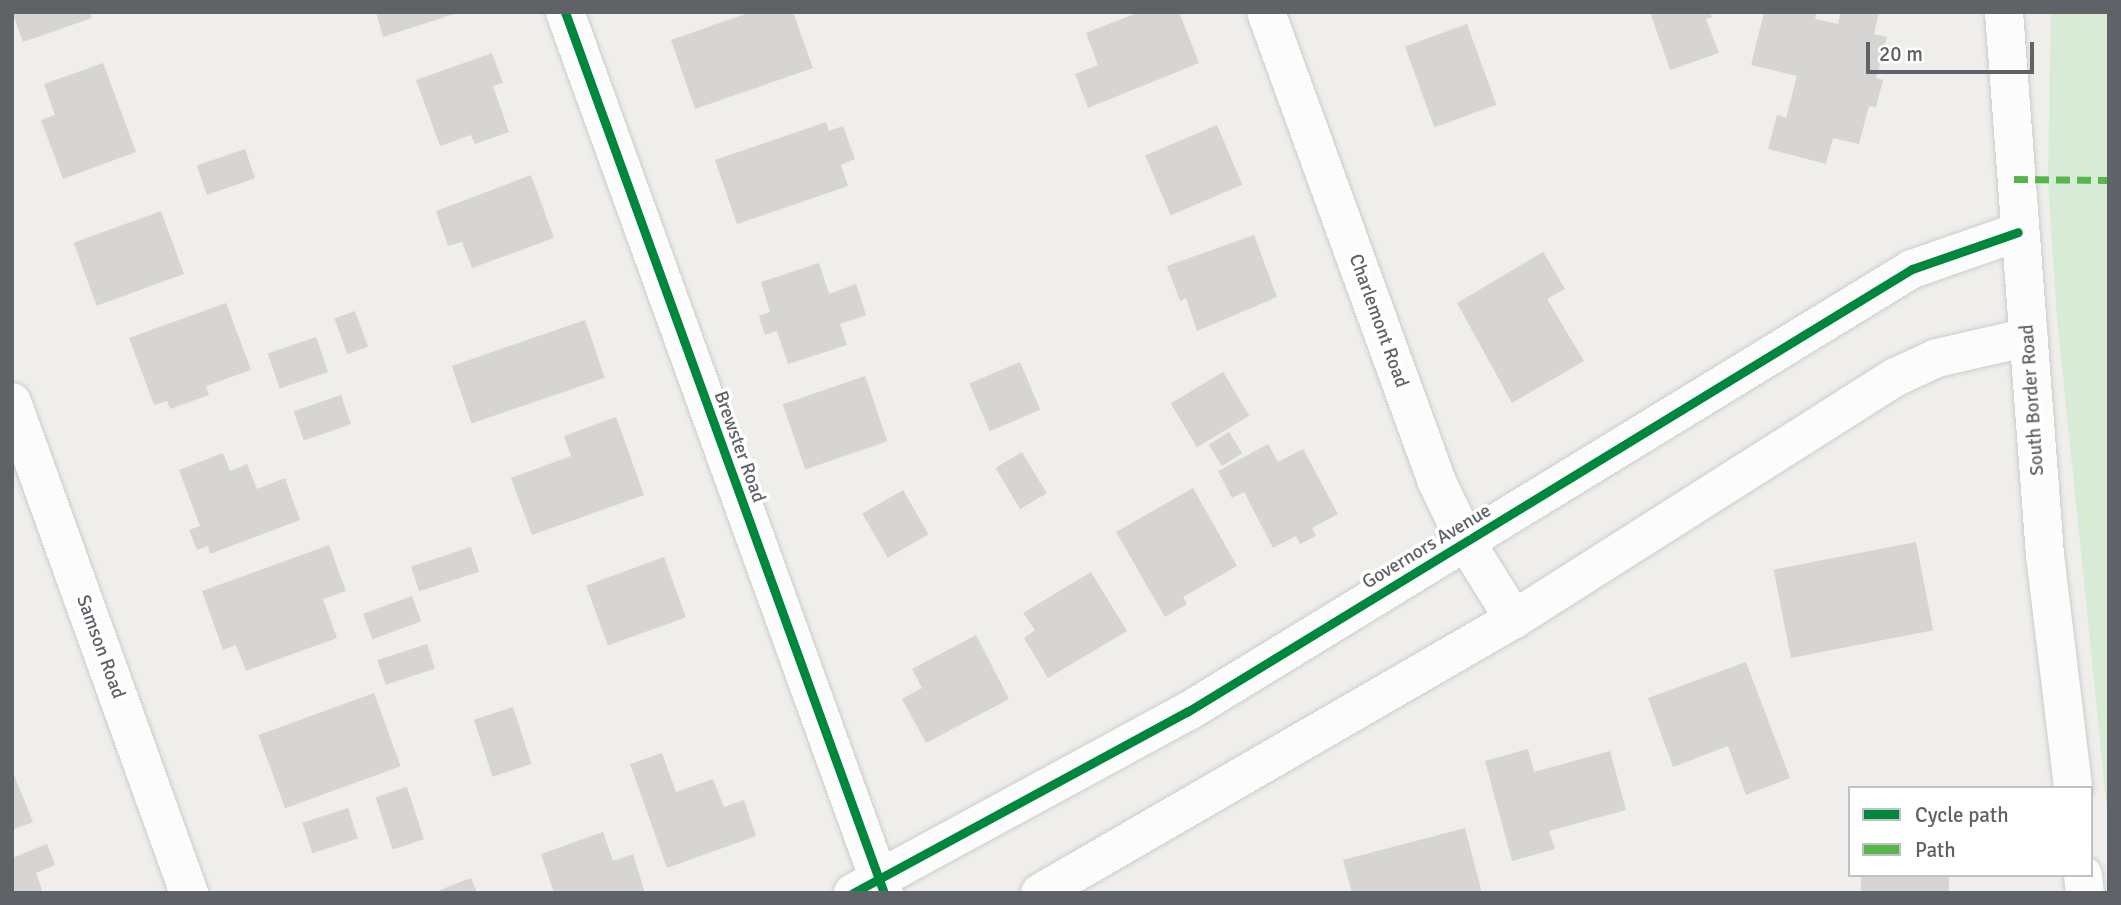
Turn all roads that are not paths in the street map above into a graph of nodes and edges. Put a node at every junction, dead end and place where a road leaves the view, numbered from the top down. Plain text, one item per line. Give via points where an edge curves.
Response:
1 (565, 12) edge
2 (1266, 12) edge
3 (2004, 12) edge
4 (2018, 232) junction
5 (2029, 337) junction
6 (12, 402) edge
7 (24, 471) edge
8 (1467, 544) junction
9 (1514, 618) junction
10 (2073, 786) edge
11 (872, 888) edge
12 (189, 893) edge
13 (1041, 893) edge

1 - 11 street, Brewster Road
2 - 8 street, Charlemont Road via 1436,480
3 - 4 street, South Border Road
4 - 5 street, South Border Road
4 - 8 street, Governors Avenue via 1912,269
5 - 9 street via 1937,358 1896,377
5 - 10 street, South Border Road via 2045,555
6 - 7 street, Samson Road
7 - 12 street, Samson Road
8 - 9 street, Charlemont Road
8 - 11 street, Governors Avenue via 1187,712
9 - 13 street

